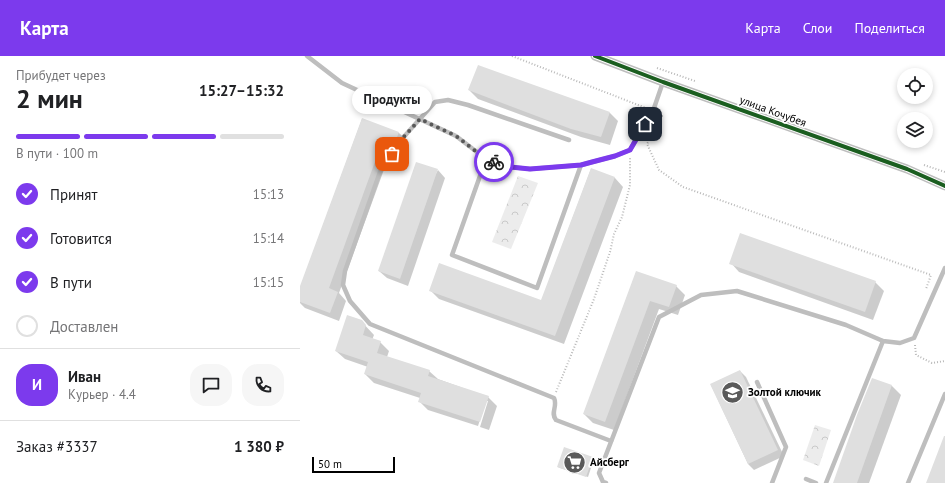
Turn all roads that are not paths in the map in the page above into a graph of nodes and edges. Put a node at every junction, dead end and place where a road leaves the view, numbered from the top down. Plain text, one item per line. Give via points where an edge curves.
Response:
1 (306, 56) edge
2 (595, 56) edge
3 (664, 82) junction
4 (420, 119) junction
5 (569, 140) dead end
6 (486, 159) junction
7 (581, 165) junction
8 (945, 186) edge
9 (945, 268) edge
10 (883, 341) junction
11 (757, 382) dead end
12 (945, 394) edge
13 (611, 441) junction
14 (806, 479) dead end
15 (606, 483) edge
16 (772, 483) edge
17 (816, 483) edge
18 (826, 483) edge
19 (908, 483) edge

1 - 4 lane via 342,83
2 - 3 street, улица Кочубея
3 - 7 lane via 653,111 630,150
3 - 8 street, улица Кочубея via 907,169
4 - 5 lane via 435,102 448,100
4 - 6 lane via 456,136
4 - 13 lane via 381,168 345,271 343,286 350,301 370,324 554,398 556,403 553,417 556,420
6 - 7 lane via 502,166 530,169
6 - 7 lane via 452,255 537,288
9 - 10 lane via 914,338 900,343
10 - 13 lane via 846,325 737,291 701,295 659,317
10 - 18 lane
11 - 16 lane via 786,447
12 - 19 lane
13 - 15 lane via 599,473
14 - 17 lane

